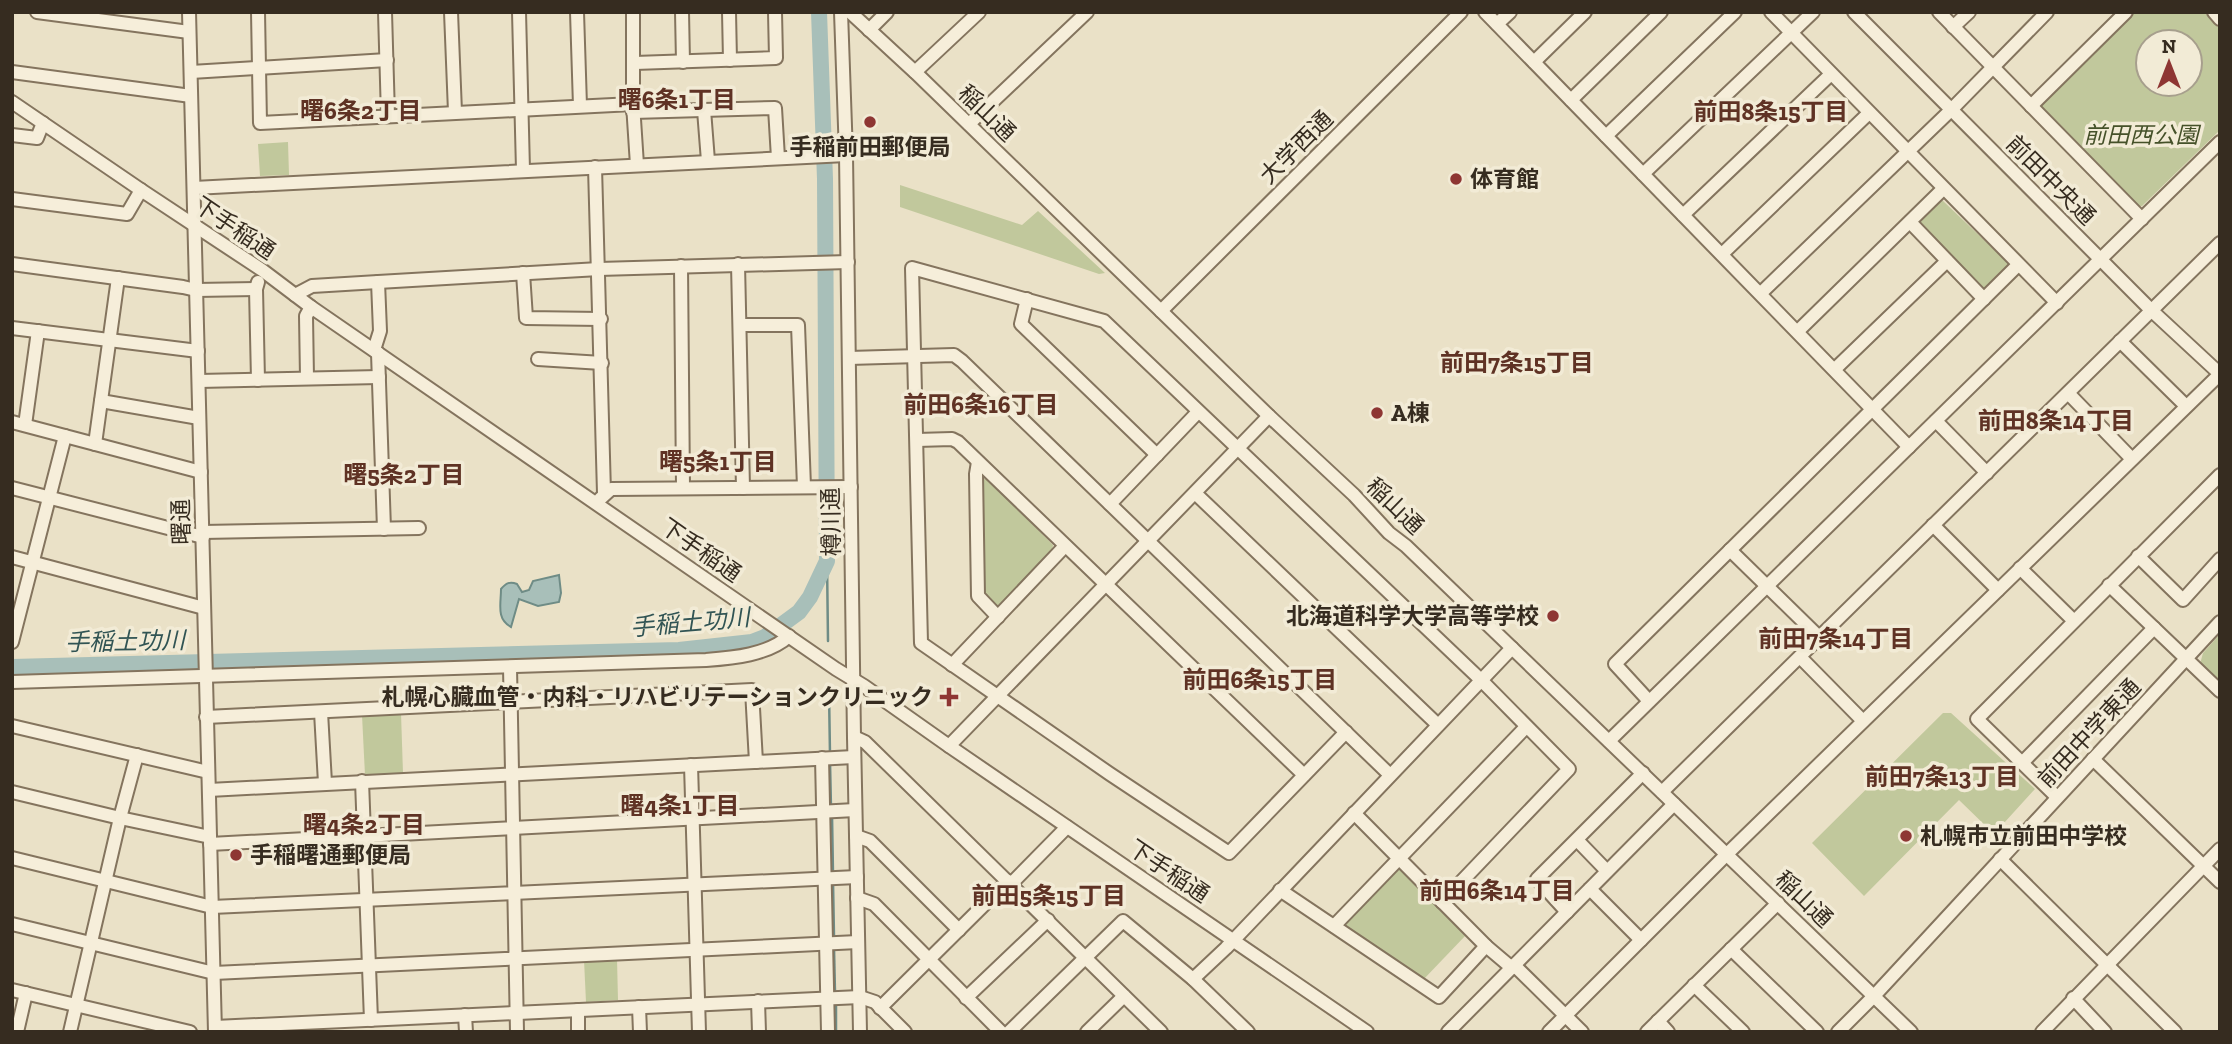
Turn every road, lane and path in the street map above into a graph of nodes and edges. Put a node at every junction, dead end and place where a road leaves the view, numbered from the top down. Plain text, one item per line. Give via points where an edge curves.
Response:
1 (37, 12) edge
2 (189, 12) edge
3 (258, 12) edge
4 (385, 12) edge
5 (451, 12) edge
6 (519, 12) edge
7 (577, 12) edge
8 (633, 12) edge
9 (682, 12) edge
10 (729, 12) edge
11 (775, 12) edge
12 (841, 12) edge
13 (850, 12) edge
14 (887, 12) edge
15 (979, 12) edge
16 (1087, 12) edge
17 (1461, 12) edge
18 (1485, 12) edge
19 (1510, 12) edge
20 (1585, 12) edge
21 (1661, 12) edge
22 (1735, 12) edge
23 (1771, 12) edge
24 (1813, 12) edge
25 (1854, 12) edge
26 (1939, 12) edge
27 (1969, 12) edge
28 (2047, 12) edge
29 (2126, 12) edge
30 (2214, 12) edge
31 (2220, 19) edge
32 (1497, 24) junction
33 (1953, 27) junction
34 (869, 30) junction
35 (190, 32) junction
36 (1791, 33) junction
37 (387, 60) junction
38 (730, 60) junction
39 (683, 62) junction
40 (1534, 62) junction
41 (635, 63) junction
42 (1992, 66) junction
43 (259, 67) junction
44 (12, 72) edge
45 (191, 72) junction
46 (915, 72) junction
47 (1831, 74) junction
48 (191, 96) junction
49 (1571, 100) junction
50 (12, 102) edge
51 (580, 106) junction
52 (2031, 106) junction
53 (633, 108) junction
54 (522, 109) junction
55 (704, 110) junction
56 (1951, 110) junction
57 (455, 112) junction
58 (1869, 113) junction
59 (388, 116) junction
60 (43, 124) junction
61 (969, 124) junction
62 (12, 135) edge
63 (1606, 136) junction
64 (2220, 142) edge
65 (1907, 152) junction
66 (840, 155) junction
67 (778, 158) junction
68 (708, 161) junction
69 (637, 165) junction
70 (595, 167) junction
71 (523, 170) junction
72 (1643, 174) junction
73 (194, 188) junction
74 (1943, 188) junction
75 (141, 190) junction
76 (12, 199) edge
77 (1683, 215) junction
78 (2142, 219) junction
79 (1910, 222) junction
80 (195, 226) junction
81 (2220, 243) edge
82 (1722, 254) junction
83 (2101, 260) junction
84 (1947, 261) junction
85 (848, 262) junction
86 (12, 264) edge
87 (738, 264) junction
88 (2017, 265) junction
89 (681, 266) junction
90 (262, 270) junction
91 (599, 270) junction
92 (523, 273) junction
93 (118, 278) junction
94 (378, 282) junction
95 (256, 289) junction
96 (196, 290) junction
97 (1760, 293) junction
98 (295, 295) junction
99 (1027, 299) junction
100 (1984, 299) junction
101 (2057, 303) junction
102 (311, 307) junction
103 (2151, 310) junction
104 (1161, 312) junction
105 (601, 319) junction
106 (740, 326) junction
107 (12, 328) edge
108 (38, 331) junction
109 (1797, 331) junction
110 (109, 340) junction
111 (2120, 341) junction
112 (198, 351) junction
113 (376, 351) junction
114 (915, 356) junction
115 (849, 358) junction
116 (538, 359) dead end
117 (602, 363) junction
118 (1835, 369) junction
119 (2220, 374) edge
120 (379, 377) junction
121 (307, 378) junction
122 (258, 380) junction
123 (199, 381) junction
124 (2068, 393) junction
125 (101, 401) junction
126 (2186, 406) junction
127 (1873, 409) junction
128 (1198, 411) junction
129 (1269, 416) junction
130 (200, 418) junction
131 (1936, 421) junction
132 (19, 424) edge
133 (65, 436) junction
134 (916, 440) junction
135 (95, 444) junction
136 (1909, 447) junction
137 (1237, 449) junction
138 (1157, 455) junction
139 (2132, 459) junction
140 (978, 462) junction
141 (201, 472) junction
142 (1986, 473) junction
143 (2220, 475) edge
144 (810, 487) junction
145 (851, 487) junction
146 (12, 488) edge
147 (683, 488) junction
148 (743, 488) junction
149 (1195, 493) junction
150 (50, 498) junction
151 (600, 498) junction
152 (1110, 504) junction
153 (1933, 525) junction
154 (384, 528) junction
155 (419, 528) dead end
156 (202, 535) junction
157 (1147, 540) junction
158 (1065, 546) junction
159 (1730, 550) junction
160 (2138, 556) junction
161 (12, 557) edge
162 (2220, 559) edge
163 (33, 562) junction
164 (2020, 568) junction
165 (1105, 585) junction
166 (2109, 585) junction
167 (1766, 587) junction
168 (1998, 590) junction
169 (204, 608) junction
170 (998, 617) junction
171 (2074, 621) junction
172 (15, 622) edge
173 (2220, 622) edge
174 (2154, 628) junction
175 (789, 636) junction
176 (1819, 637) junction
177 (12, 642) edge
178 (1512, 648) junction
179 (1800, 657) junction
180 (2186, 658) junction
181 (953, 665) junction
182 (510, 667) junction
183 (205, 674) junction
184 (855, 679) junction
185 (1480, 680) junction
186 (12, 682) edge
187 (2220, 691) edge
188 (998, 696) junction
189 (1649, 701) junction
190 (510, 702) junction
191 (321, 712) junction
192 (206, 718) junction
193 (1863, 721) junction
194 (1438, 725) junction
195 (12, 726) edge
196 (1526, 727) junction
197 (1346, 732) junction
198 (853, 737) junction
199 (1609, 741) junction
200 (949, 746) junction
201 (137, 755) junction
202 (854, 757) junction
203 (828, 758) junction
204 (2093, 759) junction
205 (756, 762) junction
206 (2022, 763) junction
207 (691, 765) junction
208 (208, 772) junction
209 (1643, 773) junction
210 (511, 774) junction
211 (1304, 775) junction
212 (1390, 775) junction
213 (362, 781) junction
214 (325, 783) junction
215 (209, 790) junction
216 (12, 792) edge
217 (1662, 792) junction
218 (2057, 797) junction
219 (1674, 803) junction
220 (855, 810) junction
221 (830, 811) junction
222 (1354, 813) junction
223 (120, 818) junction
224 (692, 818) junction
225 (513, 827) junction
226 (1067, 827) junction
227 (366, 835) junction
228 (856, 836) junction
229 (1577, 840) junction
230 (210, 841) junction
231 (2220, 849) edge
232 (1727, 854) junction
233 (12, 858) edge
234 (1399, 858) junction
235 (2000, 859) junction
236 (2202, 867) junction
237 (1607, 871) junction
238 (857, 877) junction
239 (830, 878) junction
240 (106, 881) junction
241 (1009, 882) junction
242 (2220, 883) edge
243 (696, 884) junction
244 (1590, 889) junction
245 (1280, 890) junction
246 (514, 893) junction
247 (857, 898) junction
248 (367, 901) junction
249 (1442, 902) junction
250 (1778, 903) junction
251 (212, 907) junction
252 (1567, 912) junction
253 (1048, 920) junction
254 (12, 924) edge
255 (1334, 926) junction
256 (959, 930) junction
257 (1233, 940) junction
258 (1641, 940) junction
259 (832, 942) junction
260 (858, 942) junction
261 (91, 943) junction
262 (1486, 946) junction
263 (697, 949) junction
264 (1731, 949) junction
265 (1084, 956) junction
266 (516, 958) junction
267 (928, 960) junction
268 (2107, 964) junction
269 (369, 965) junction
270 (1513, 966) junction
271 (214, 973) junction
272 (1193, 979) junction
273 (1695, 985) junction
274 (12, 990) edge
275 (26, 993) junction
276 (1124, 996) junction
277 (1874, 996) junction
278 (860, 997) junction
279 (833, 998) junction
280 (966, 998) junction
281 (2073, 998) junction
282 (758, 1001) junction
283 (699, 1004) junction
284 (76, 1005) junction
285 (639, 1007) junction
286 (880, 1008) junction
287 (578, 1010) junction
288 (517, 1013) junction
289 (1566, 1014) junction
290 (465, 1015) junction
291 (402, 1018) junction
292 (371, 1020) junction
293 (1658, 1021) junction
294 (335, 1027) edge
295 (286, 1028) edge
296 (215, 1030) edge
297 (1092, 1030) edge
298 (17, 1032) edge
299 (71, 1032) edge
300 (190, 1032) edge
301 (402, 1032) edge
302 (466, 1032) edge
303 (517, 1032) edge
304 (578, 1032) edge
305 (640, 1032) edge
306 (699, 1032) edge
307 (759, 1032) edge
308 (828, 1032) edge
309 (860, 1032) edge
310 (905, 1032) edge
311 (1001, 1032) edge
312 (1009, 1032) edge
313 (1161, 1032) edge
314 (1248, 1032) edge
315 (1367, 1032) edge
316 (1448, 1032) edge
317 (1549, 1032) edge
318 (1582, 1032) edge
319 (1647, 1032) edge
320 (1668, 1032) edge
321 (1743, 1032) edge
322 (1818, 1032) edge
323 (1838, 1032) edge
324 (1911, 1032) edge
325 (2042, 1032) edge
326 (2105, 1032) edge
327 (2175, 1032) edge

1 - 35 street
2 - 35 street, 曙通
3 - 43 street
4 - 37 street
5 - 57 street
6 - 54 street
7 - 51 street
8 - 41 street
9 - 39 street
10 - 38 street
11 - 38 street via 776,58
12 - 66 street, 樽川通
13 - 34 street, 稲山通
14 - 34 street
15 - 46 street
16 - 61 street
17 - 104 street, 大学西通
18 - 32 street
19 - 32 street
20 - 40 street
21 - 49 street
22 - 63 street
23 - 36 street
24 - 36 street
25 - 56 street, 前田中央通
26 - 33 street
27 - 33 street
28 - 42 street
29 - 52 street
30 - 31 street
32 - 40 street
33 - 42 street
34 - 46 street, 稲山通
35 - 45 street, 曙通
36 - 47 street
36 - 72 street
37 - 43 street
37 - 59 street
38 - 39 street
39 - 41 street
40 - 49 street
41 - 53 street
42 - 52 street
42 - 56 street
43 - 45 street
43 - 59 street via 260,123
44 - 48 street
45 - 48 street, 曙通
46 - 61 street, 稲山通
47 - 58 street
47 - 77 street
48 - 73 street, 曙通
49 - 63 street
50 - 60 street, 下手稲通
51 - 53 street
51 - 54 street
52 - 78 street
53 - 55 street
53 - 69 street
54 - 57 street
54 - 71 street
55 - 67 street via 775,108
55 - 68 street
56 - 65 street
56 - 83 street, 前田中央通
57 - 59 street
58 - 65 street
58 - 82 street
60 - 62 street via 37,138
60 - 75 street, 下手稲通
61 - 104 street, 稲山通
63 - 72 street
64 - 78 street
65 - 74 street
65 - 97 street
66 - 67 street
66 - 85 street, 樽川通
67 - 68 street
68 - 69 street
69 - 70 street
70 - 71 street
70 - 91 street
71 - 73 street
72 - 77 street
73 - 80 street, 曙通
74 - 79 street
74 - 88 street
75 - 76 street via 127,214
75 - 80 street, 下手稲通
77 - 82 street
78 - 83 street
79 - 84 street
79 - 109 street
80 - 90 street, 下手稲通
80 - 96 street, 曙通
81 - 103 street
82 - 97 street
83 - 101 street
83 - 103 street, 前田中央通
84 - 100 street
84 - 118 street
85 - 87 street
85 - 115 street, 樽川通
86 - 93 street
87 - 89 street
87 - 106 street
88 - 100 street
88 - 101 street
89 - 91 street
89 - 147 street
90 - 95 street
90 - 98 street, 下手稲通
91 - 92 street
91 - 105 street
92 - 94 street
92 - 105 street via 526,318
93 - 96 street
93 - 110 street
94 - 98 street via 312,286
94 - 113 street
95 - 96 street
95 - 122 street
96 - 112 street, 曙通
97 - 109 street
98 - 102 street, 下手稲通
99 - 114 street via 912,268
99 - 128 street via 1104,321
99 - 138 street via 1021,324
100 - 127 street
101 - 131 street
102 - 113 street, 下手稲通
102 - 121 street via 306,316
103 - 111 street
103 - 119 street, 前田中央通
104 - 129 street, 稲山通
105 - 117 street
106 - 144 street via 798,325
106 - 148 street
107 - 108 street
108 - 110 street
108 - 132 street
109 - 118 street
110 - 112 street
110 - 125 street
111 - 124 street
111 - 126 street
112 - 123 street, 曙通
113 - 120 street
113 - 151 street, 下手稲通
114 - 115 street
114 - 134 street
114 - 152 street via 954,355 962,361
115 - 145 street, 樽川通
116 - 117 street
117 - 151 street
118 - 127 street
119 - 126 street
120 - 121 street
120 - 154 street
121 - 122 street
122 - 123 street
123 - 130 street, 曙通
124 - 139 street
124 - 142 street
125 - 130 street
125 - 135 street
126 - 139 street
127 - 136 street
127 - 159 street
128 - 137 street
128 - 138 street
129 - 137 street
129 - 178 street, 稲山通
130 - 141 street, 曙通
131 - 136 street
131 - 142 street
132 - 133 street
133 - 135 street
133 - 150 street
134 - 140 street via 952,439
134 - 181 street via 922,643
135 - 141 street
136 - 167 street
137 - 149 street
137 - 185 street
138 - 152 street
139 - 164 street
140 - 158 street
140 - 170 street via 978,596
141 - 156 street, 曙通
142 - 153 street
143 - 160 street
144 - 145 street
144 - 148 street
145 - 184 street, 樽川通
146 - 150 street
147 - 148 street
147 - 151 street via 611,489
149 - 157 street
149 - 194 street
150 - 156 street
150 - 163 street
151 - 175 street, 下手稲通
152 - 157 street
153 - 168 street
153 - 176 street
154 - 155 street
154 - 156 street
156 - 169 street, 曙通
157 - 165 street
157 - 197 street
158 - 165 street
158 - 170 street
159 - 167 street
159 - 189 street via 1615,664
160 - 162 street via 2183,600
160 - 166 street
161 - 163 street
163 - 169 street
163 - 172 street
164 - 168 street
164 - 171 street
165 - 188 street
165 - 211 street
166 - 171 street
166 - 174 street
167 - 176 street
167 - 189 street
168 - 193 street
169 - 183 street, 曙通
170 - 181 street
171 - 206 street via 1976,719
172 - 177 street
173 - 180 street, 前田中学東通
174 - 180 street
174 - 206 street
175 - 182 street via 780,645 731,658
175 - 184 street, 下手稲通
176 - 179 street
178 - 185 street
178 - 199 street, 稲山通
179 - 193 street
179 - 217 street
180 - 187 street
180 - 204 street, 前田中学東通
181 - 188 street
182 - 183 street
182 - 190 street
183 - 186 street
183 - 192 street, 曙通
184 - 198 street, 樽川通
184 - 200 street, 下手稲通
185 - 194 street
185 - 196 street
188 - 200 street
188 - 211 street via 1229,853
189 - 199 street
190 - 191 street
190 - 205 street via 752,690
190 - 210 street
191 - 192 street
191 - 214 street
192 - 208 street, 曙通
193 - 232 street
194 - 212 street
195 - 201 street
196 - 234 street
196 - 249 street via 1569,769
197 - 211 street
197 - 212 street
198 - 202 street, 樽川通
198 - 241 street via 865,742
199 - 209 street, 稲山通
200 - 226 street, 下手稲通
201 - 208 street
201 - 223 street
202 - 203 street
202 - 220 street, 樽川通
203 - 205 street
203 - 221 street
204 - 218 street, 前田中学東通
204 - 236 street
205 - 207 street
206 - 218 street
207 - 210 street
207 - 224 street
208 - 215 street, 曙通
209 - 217 street, 稲山通
209 - 229 street
210 - 213 street
210 - 225 street
212 - 222 street
213 - 214 street
213 - 227 street
214 - 215 street
215 - 230 street, 曙通
216 - 223 street
217 - 219 street, 稲山通
218 - 235 street, 前田中学東通
219 - 232 street, 稲山通
219 - 237 street
220 - 221 street
220 - 228 street, 樽川通
221 - 224 street
221 - 239 street
222 - 234 street
222 - 245 street
223 - 230 street
223 - 240 street
224 - 225 street
224 - 243 street
225 - 227 street
225 - 246 street
226 - 241 street
226 - 257 street, 下手稲通
227 - 230 street
227 - 248 street
228 - 238 street, 樽川通
228 - 256 street via 870,841
229 - 237 street
229 - 252 street via 1537,879
230 - 251 street, 曙通
231 - 236 street
232 - 250 street, 稲山通
232 - 258 street
233 - 240 street
234 - 249 street
234 - 255 street
235 - 268 street
235 - 277 street, 前田中学東通
236 - 242 street
236 - 268 street
237 - 244 street
238 - 239 street
238 - 247 street, 樽川通
239 - 243 street
239 - 259 street
240 - 251 street
240 - 261 street
241 - 253 street
241 - 256 street
243 - 246 street
243 - 263 street
244 - 252 street
244 - 258 street
245 - 255 street
245 - 257 street
246 - 248 street
246 - 266 street
247 - 260 street, 樽川通
247 - 267 street via 874,904
248 - 251 street
248 - 269 street
249 - 262 street
250 - 264 street
250 - 277 street, 稲山通
251 - 271 street, 曙通
252 - 270 street
253 - 265 street
253 - 280 street
254 - 261 street
255 - 262 street via 1439,997
256 - 267 street
257 - 272 street
257 - 315 street, 下手稲通
258 - 289 street
259 - 260 street
259 - 263 street
259 - 279 street
260 - 278 street, 樽川通
261 - 271 street
261 - 284 street
262 - 270 street
263 - 266 street
263 - 283 street
264 - 273 street
264 - 322 street
265 - 272 street via 1123,921
265 - 276 street
265 - 312 street
266 - 269 street
266 - 288 street
267 - 280 street
267 - 286 street
268 - 281 street
268 - 327 street
269 - 271 street
269 - 292 street
270 - 289 street
270 - 316 street
271 - 296 street, 曙通
272 - 314 street
273 - 293 street
273 - 321 street
274 - 275 street
275 - 284 street
275 - 298 street
276 - 297 street
276 - 313 street
277 - 323 street, 前田中学東通
277 - 324 street, 稲山通
278 - 279 street
278 - 286 street
278 - 309 street, 樽川通
279 - 282 street
279 - 308 street
280 - 311 street
281 - 325 street
281 - 326 street
282 - 283 street
282 - 307 street
283 - 285 street
283 - 306 street
284 - 299 street
284 - 300 street
285 - 287 street
285 - 305 street
286 - 310 street
287 - 288 street
287 - 304 street
288 - 290 street
288 - 303 street
289 - 317 street
289 - 318 street
290 - 291 street
290 - 302 street
291 - 292 street
291 - 301 street
292 - 294 street
293 - 319 street
293 - 320 street
294 - 295 street
295 - 296 street

